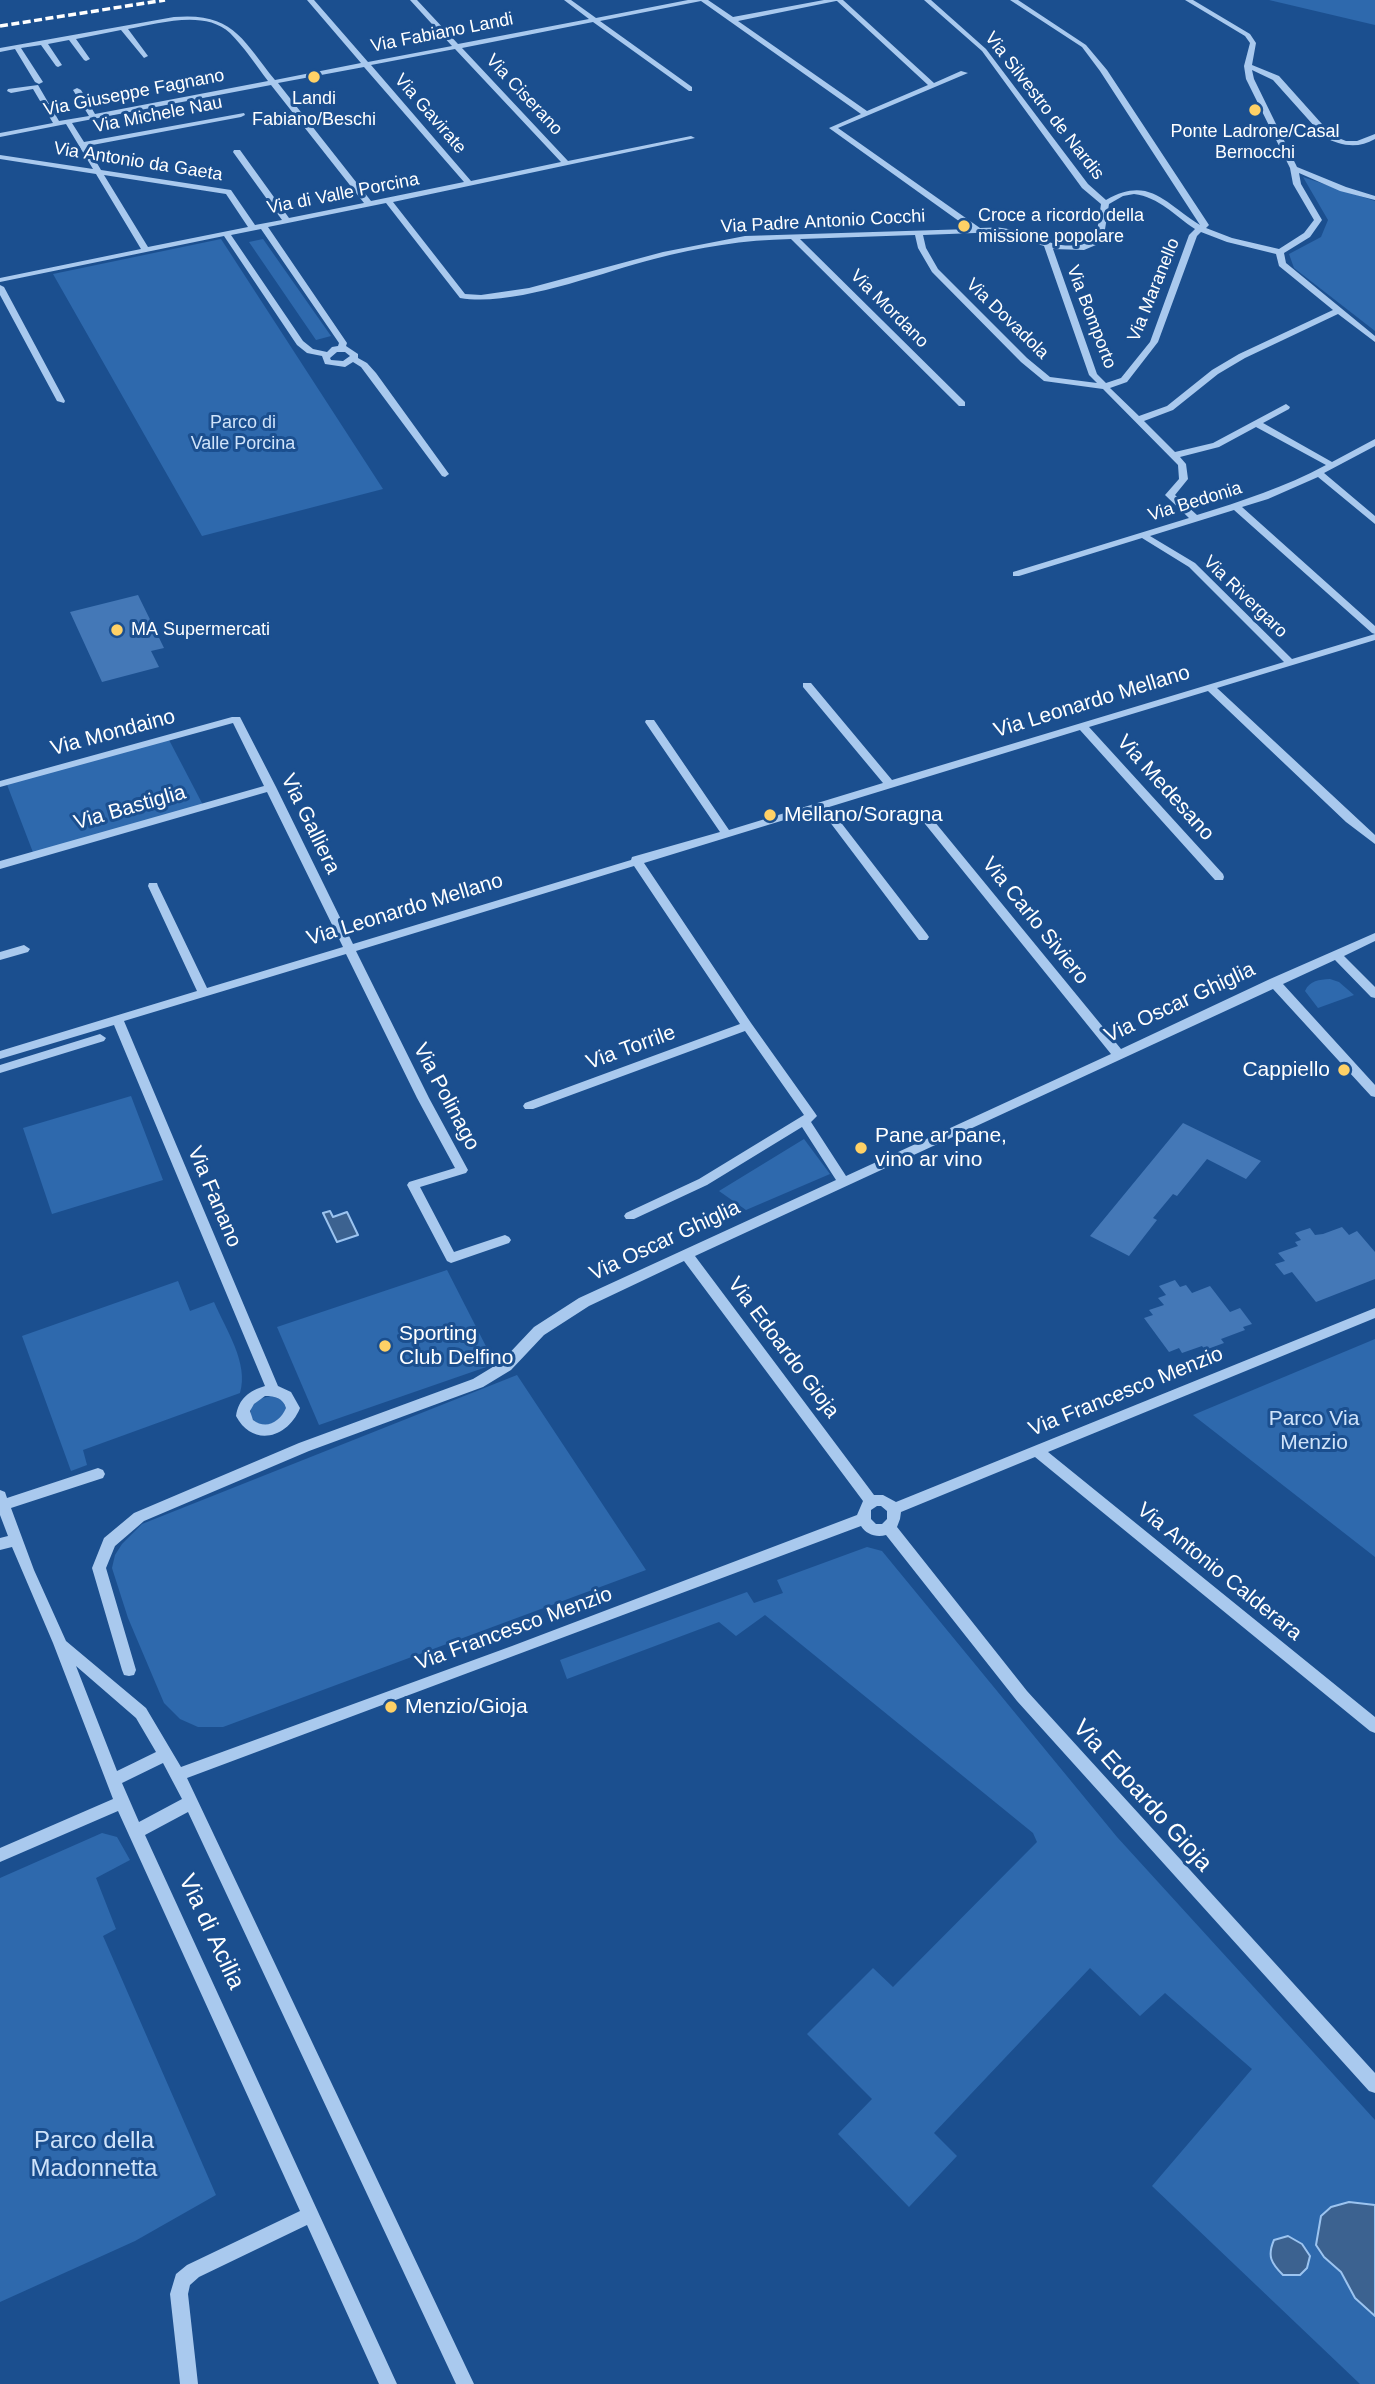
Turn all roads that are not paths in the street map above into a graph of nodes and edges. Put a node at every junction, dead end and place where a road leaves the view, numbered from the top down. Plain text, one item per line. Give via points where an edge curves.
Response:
1 (310, 0) edge
2 (413, 0) edge
3 (567, 0) edge
4 (698, 0) edge
5 (704, 0) edge
6 (834, 0) edge
7 (839, 0) edge
8 (927, 0) edge
9 (1013, 0) edge
10 (1188, 0) edge
11 (595, 20) junction
12 (731, 20) junction
13 (123, 28) junction
14 (71, 37) junction
15 (43, 42) junction
16 (457, 46) junction
17 (17, 47) junction
18 (0, 50) edge
19 (144, 56) dead end
20 (86, 59) dead end
21 (366, 64) junction
22 (58, 65) dead end
23 (1248, 66) junction
24 (964, 73) dead end
25 (39, 82) dead end
26 (274, 82) junction
27 (933, 86) junction
28 (689, 89) dead end
29 (77, 90) dead end
30 (11, 91) dead end
31 (866, 114) junction
32 (241, 115) dead end
33 (93, 117) junction
34 (68, 122) junction
35 (57, 124) junction
36 (0, 135) edge
37 (1375, 136) edge
38 (691, 138) dead end
39 (82, 145) junction
40 (236, 152) dead end
41 (0, 157) edge
42 (567, 164) junction
43 (1294, 169) junction
44 (98, 172) junction
45 (470, 184) junction
46 (1375, 198) edge
47 (388, 200) junction
48 (1105, 203) junction
49 (369, 204) junction
50 (287, 221) junction
51 (263, 226) junction
52 (254, 228) junction
53 (1200, 229) junction
54 (978, 230) junction
55 (918, 232) junction
56 (226, 233) junction
57 (794, 237) junction
58 (1047, 244) junction
59 (146, 250) junction
60 (1280, 251) junction
61 (0, 280) edge
62 (0, 287) edge
63 (1338, 311) junction
64 (1375, 340) edge
65 (341, 349) junction
66 (326, 354) junction
67 (353, 359) junction
68 (1104, 387) junction
69 (61, 401) dead end
70 (962, 404) dead end
71 (1286, 407) dead end
72 (1138, 420) junction
73 (1256, 423) junction
74 (1375, 443) edge
75 (1175, 455) junction
76 (1332, 465) junction
77 (1318, 472) junction
78 (445, 474) dead end
79 (1235, 506) junction
80 (1195, 518) junction
81 (1375, 521) edge
82 (1142, 534) junction
83 (1016, 574) dead end
84 (1375, 631) edge
85 (1375, 637) edge
86 (1290, 662) junction
87 (807, 685) dead end
88 (1210, 687) junction
89 (236, 719) joint
90 (650, 722) dead end
91 (1082, 726) junction
92 (888, 783) junction
93 (0, 784) edge
94 (271, 788) junction
95 (821, 804) junction
96 (921, 812) dead end
97 (726, 833) junction
98 (1375, 841) edge
99 (636, 860) junction
100 (0, 865) edge
101 (1219, 877) dead end
102 (153, 886) dead end
103 (923, 937) dead end
104 (1375, 937) edge
105 (349, 947) junction
106 (24, 949) dead end
107 (1336, 954) junction
108 (0, 956) edge
109 (1274, 982) junction
110 (204, 993) junction
111 (1375, 994) edge
112 (117, 1019) junction
113 (747, 1026) junction
114 (100, 1038) dead end
115 (32, 1045) junction
116 (0, 1055) edge
117 (1119, 1055) junction
118 (37, 1058) junction
119 (0, 1069) edge
120 (1375, 1093) edge
121 (529, 1106) dead end
122 (804, 1120) junction
123 (844, 1181) junction
124 (630, 1216) dead end
125 (505, 1240) dead end
126 (686, 1254) junction
127 (1375, 1313) edge
128 (273, 1390) dead end
129 (1037, 1451) junction
130 (98, 1474) dead end
131 (1, 1500) edge
132 (871, 1502) junction
133 (894, 1509) junction
134 (863, 1519) junction
135 (888, 1527) junction
136 (15, 1540) junction
137 (0, 1544) edge
138 (60, 1643) junction
139 (129, 1670) dead end
140 (1375, 1726) edge
141 (166, 1754) junction
142 (178, 1775) junction
143 (114, 1780) junction
144 (122, 1802) junction
145 (189, 1803) junction
146 (137, 1831) junction
147 (0, 1855) edge
148 (1375, 2085) edge
149 (310, 2215) junction
150 (189, 2384) edge
151 (388, 2384) edge
152 (465, 2384) edge

1 - 21 street, Via Gavirate
2 - 16 street, Via Ciserano
3 - 11 street
4 - 11 street, Via Fabiano Landi
5 - 12 street
6 - 12 street
7 - 27 street
8 - 48 street, Via Silvestro de Nardis via 984,50 1085,186
9 - 53 street via 1084,46 1197,212 1205,225
10 - 23 street via 1248,35 1253,43
11 - 16 street, Via Fabiano Landi
11 - 28 street
12 - 31 street
13 - 14 street
13 - 19 street
13 - 26 street via 182,19 220,24 234,33
14 - 15 street
14 - 20 street
15 - 17 street
15 - 22 street
16 - 21 street, Via Fabiano Landi
16 - 42 street, Via Ciserano
17 - 18 street
17 - 25 street
21 - 26 street, Via Fabiano Landi
21 - 45 street, Via Gavirate
23 - 37 street via 1276,78 1336,141 1366,143
23 - 43 street via 1255,94
24 - 27 street
26 - 33 street, Via Giuseppe Fagnano
26 - 49 street
27 - 31 street
29 - 33 street
30 - 35 street via 35,87
31 - 54 street via 833,128
32 - 39 street, Via Michele Nau
33 - 34 street, Via Giuseppe Fagnano
34 - 35 street, Via Giuseppe Fagnano
34 - 39 street
35 - 36 street, Via Giuseppe Fagnano
38 - 42 street, Via di Valle Porcina
39 - 44 street
40 - 50 street
41 - 44 street, Via Antonio da Gaeta
42 - 45 street, Via di Valle Porcina
43 - 46 street
43 - 60 street via 1297,184 1318,220 1307,235
44 - 52 street, Via Antonio da Gaeta via 228,192
44 - 59 street
45 - 47 street, Via di Valle Porcina
47 - 49 street, Via di Valle Porcina
47 - 57 street, Via Padre Antonio Cocchi via 463,296 471,298 512,293 708,244
48 - 53 street via 1130,193 1153,195
48 - 58 street, Via Padre Antonio Cocchi via 1100,240 1084,248
49 - 50 street, Via di Valle Porcina
50 - 51 street, Via di Valle Porcina
51 - 52 street, Via di Valle Porcina
51 - 65 street via 343,343
52 - 56 street, Via di Valle Porcina
53 - 60 street
53 - 68 street, Via Maranello via 1193,236 1154,342 1124,380
54 - 55 street, Via Padre Antonio Cocchi
54 - 58 street, Via Padre Antonio Cocchi via 1011,231
55 - 57 street, Via Padre Antonio Cocchi
55 - 68 street, Via Dovadola via 935,270 1047,379
56 - 59 street, Via di Valle Porcina
56 - 66 street via 300,343
57 - 70 street, Via Mordano
58 - 68 street, Via Bomporto via 1093,375
59 - 61 street, Via di Valle Porcina
60 - 63 street via 1282,264
62 - 69 street
63 - 64 street
63 - 72 street via 1242,356 1170,408
65 - 66 street
65 - 67 street via 354,353
66 - 67 street via 333,364
67 - 78 street via 373,375
68 - 72 street, Via Bomporto
71 - 73 street
72 - 75 street, Via Bomporto
73 - 75 street via 1216,444
73 - 76 street
74 - 76 street, Via Bedonia
75 - 80 street via 1182,464 1184,480 1170,495
76 - 77 street, Via Bedonia
77 - 79 street, Via Bedonia
77 - 81 street
79 - 80 street, Via Bedonia
79 - 84 street
80 - 82 street, Via Bedonia
82 - 83 street, Via Bedonia
82 - 86 street, Via Rivergaro via 1192,565
85 - 86 street, Via Leonardo Mellano
86 - 88 street, Via Leonardo Mellano
87 - 92 street
88 - 91 street, Via Leonardo Mellano
88 - 98 street
89 - 93 street, Via Mondaino
89 - 94 street, Via Galliera
90 - 97 street
91 - 92 street, Via Leonardo Mellano
91 - 101 street, Via Medesano
92 - 95 street, Via Leonardo Mellano
94 - 100 street, Via Bastiglia
94 - 105 street, Via Galliera
95 - 97 street, Via Leonardo Mellano
95 - 103 street
96 - 117 street, Via Carlo Siviero
97 - 99 street, Via Leonardo Mellano
99 - 105 street, Via Leonardo Mellano
99 - 113 street
102 - 110 street
104 - 107 street, Via Oscar Ghiglia
105 - 110 street, Via Leonardo Mellano
105 - 125 street, Via Polinago via 462,1170 413,1185 451,1258
106 - 108 street
107 - 109 street, Via Oscar Ghiglia
107 - 111 street
109 - 117 street, Via Oscar Ghiglia
109 - 120 street
110 - 112 street, Via Leonardo Mellano
112 - 115 street, Via Leonardo Mellano
112 - 128 street, Via Fanano
113 - 121 street, Via Torrile
113 - 122 street via 811,1115
114 - 118 street
115 - 116 street, Via Leonardo Mellano
115 - 118 street
117 - 123 street, Via Oscar Ghiglia
118 - 119 street
122 - 123 street
122 - 124 street via 703,1182
123 - 126 street, Via Oscar Ghiglia
126 - 132 street, Via Edoardo Gioja
126 - 139 street, Via Oscar Ghiglia via 584,1302 539,1331 506,1366 478,1383 304,1447 139,1517 109,1542 99,1568
127 - 129 street, Via Francesco Menzio
129 - 133 street, Via Francesco Menzio
129 - 140 street, Via Antonio Calderara
130 - 131 street
131 - 136 street, Via di Acilia
132 - 133 street via 886,1502
132 - 134 street via 864,1507
133 - 135 street
134 - 135 street via 874,1528
134 - 142 street, Via Francesco Menzio
135 - 148 street, Via Edoardo Gioja via 1022,1696
136 - 137 street
136 - 138 street, Via di Acilia
138 - 141 street via 141,1713
138 - 143 street, Via di Acilia
141 - 142 street
141 - 143 street
142 - 145 street
143 - 144 street, Via di Acilia
144 - 146 street, Via di Acilia
144 - 147 street
145 - 146 street
145 - 152 street
146 - 149 street, Via di Acilia
149 - 150 street via 193,2270 183,2280 179,2294
149 - 151 street, Via di Acilia

